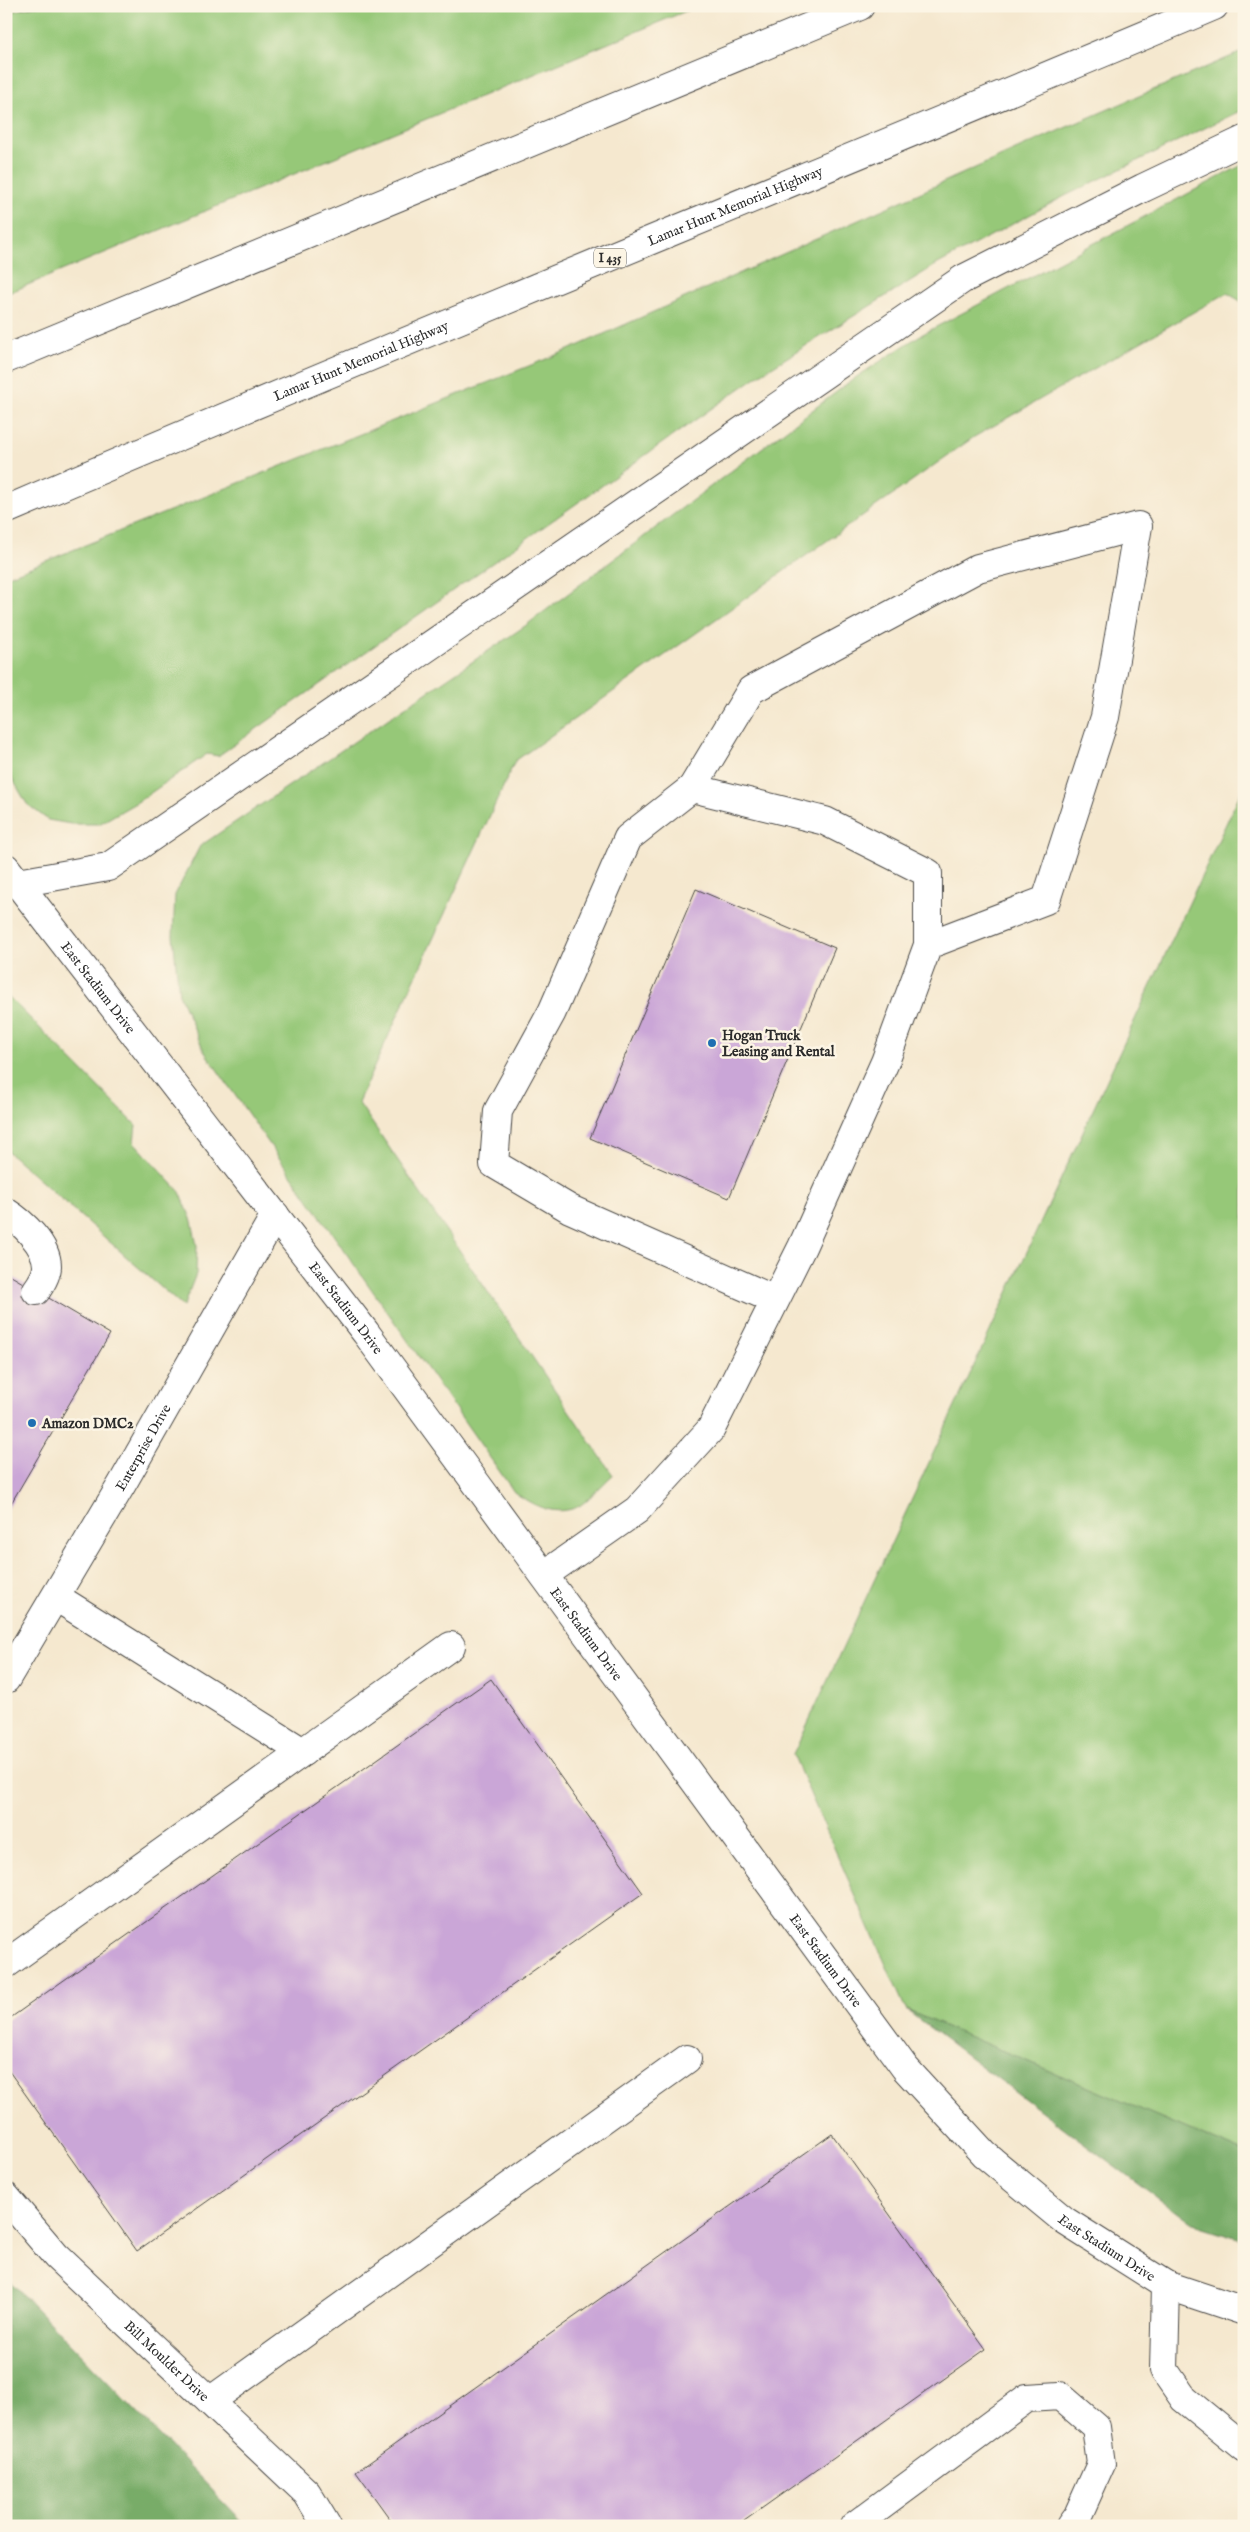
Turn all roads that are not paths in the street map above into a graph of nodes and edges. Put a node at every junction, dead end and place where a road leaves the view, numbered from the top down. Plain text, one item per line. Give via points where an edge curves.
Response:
1 (860, 6) edge
2 (1214, 6) edge
3 (1244, 140) edge
4 (6, 359) edge
5 (6, 510) edge
6 (692, 788) junction
7 (12, 875) edge
8 (928, 945) junction
9 (6, 1212) edge
10 (275, 1215) junction
11 (36, 1291) dead end
12 (775, 1300) junction
13 (544, 1575) junction
14 (56, 1597) junction
15 (451, 1646) dead end
16 (6, 1679) edge
17 (303, 1752) junction
18 (6, 1964) edge
19 (687, 2059) dead end
20 (6, 2197) edge
21 (1166, 2285) junction
22 (1244, 2311) edge
23 (210, 2401) junction
24 (1244, 2448) edge
25 (327, 2526) edge
26 (854, 2526) edge
27 (1070, 2526) edge

1 - 4 main road
2 - 5 main road, Lamar Hunt Memorial Highway / I 435
3 - 7 main road via 963,279 108,867
6 - 8 main road via 825,821 928,873
6 - 8 main road via 751,690 978,568 1138,526 1105,717 1046,900
6 - 12 main road via 628,838 552,1012 498,1111 494,1164 570,1208
7 - 10 main road, East Stadium Drive
8 - 12 main road via 885,1062
9 - 11 main road via 18,1219 43,1250 47,1266
10 - 13 main road, East Stadium Drive
10 - 14 main road, Enterprise Drive
12 - 13 main road via 711,1429 637,1510
13 - 21 main road, East Stadium Drive via 905,2068 984,2154 1065,2221
14 - 16 main road, Enterprise Drive
14 - 17 main road
15 - 17 main road
17 - 18 main road
19 - 23 main road
20 - 23 main road, Bill Moulder Drive via 56,2256
21 - 22 main road, East Stadium Drive
21 - 24 main road via 1164,2370 1184,2398
23 - 25 main road, Bill Moulder Drive via 308,2493
26 - 27 main road via 1027,2398 1060,2396 1096,2427 1101,2464

